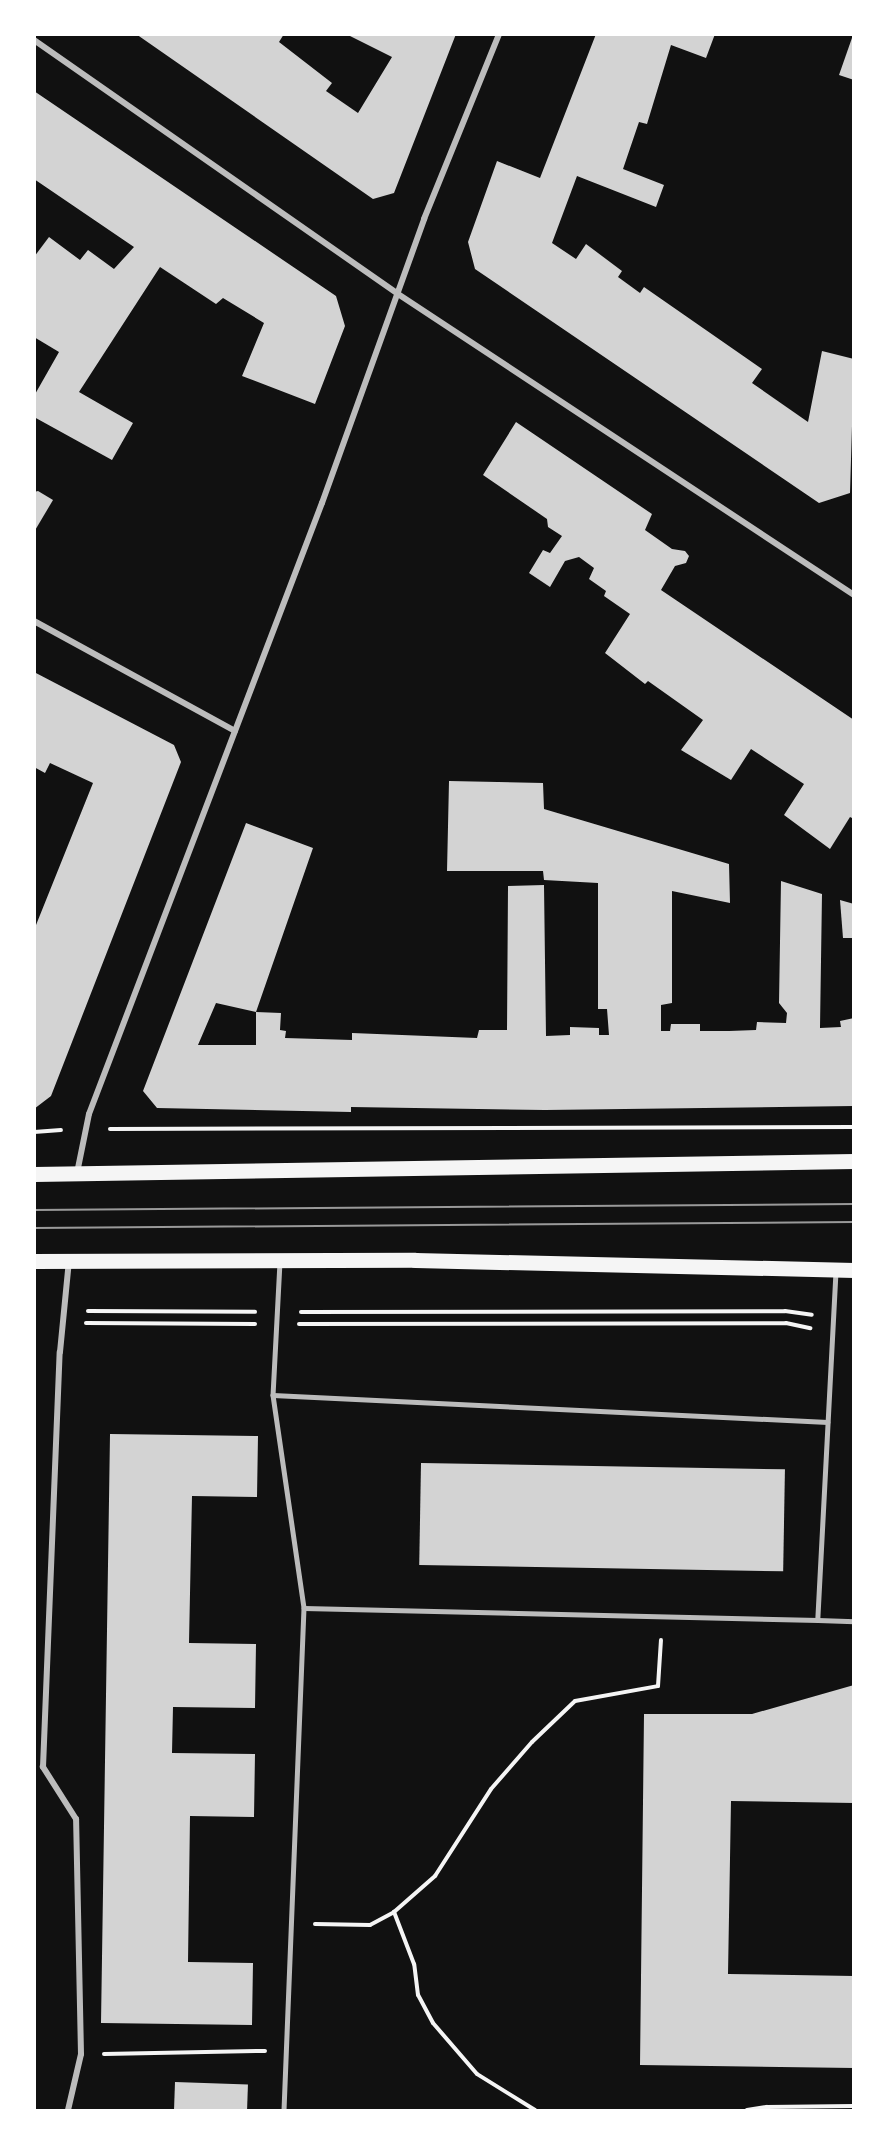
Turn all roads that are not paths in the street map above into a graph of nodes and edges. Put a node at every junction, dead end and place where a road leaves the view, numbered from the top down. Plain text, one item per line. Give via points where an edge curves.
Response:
1 (499, 34) edge
2 (34, 40) edge
3 (398, 294) junction
4 (854, 595) edge
5 (34, 621) edge
6 (235, 731) junction
7 (854, 1161) edge
8 (77, 1173) junction
9 (34, 1174) edge
10 (280, 1259) junction
11 (69, 1260) junction
12 (34, 1261) edge
13 (836, 1269) junction
14 (854, 1270) edge
15 (273, 1395) junction
16 (827, 1422) junction
17 (304, 1608) junction
18 (818, 1620) junction
19 (854, 1621) edge
20 (34, 1767) edge
21 (43, 1767) junction
22 (68, 2110) edge
23 (284, 2110) edge

1 - 3 street
2 - 3 street
3 - 4 street
3 - 6 street
5 - 6 street
6 - 8 street via 86,1129
7 - 8 main road
8 - 9 main road
10 - 11 main road
10 - 13 main road
10 - 15 lane
11 - 12 main road
11 - 21 street
13 - 14 main road
13 - 16 lane
15 - 16 lane
15 - 17 lane
16 - 18 lane
17 - 18 lane
17 - 23 lane
18 - 19 lane
20 - 21 street
21 - 22 street via 76,1819 81,2054

